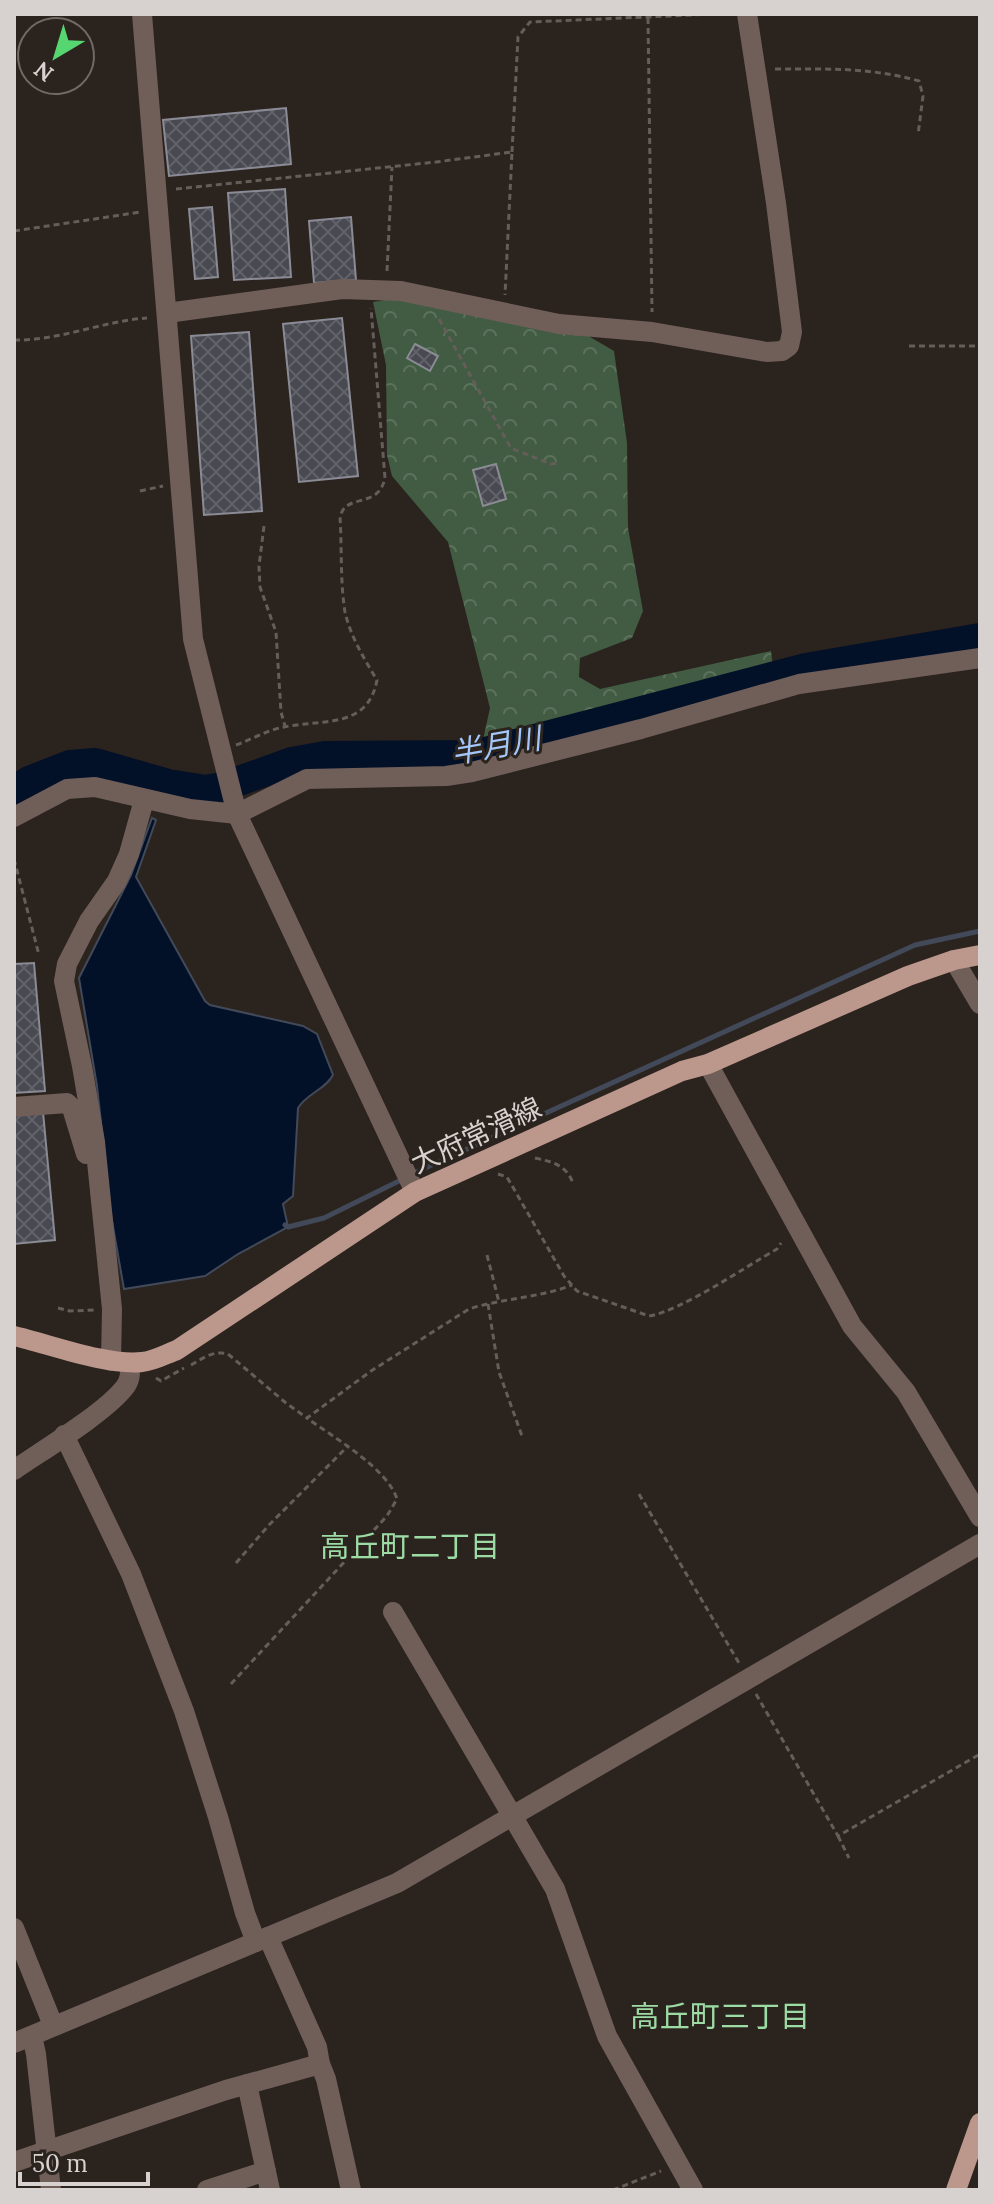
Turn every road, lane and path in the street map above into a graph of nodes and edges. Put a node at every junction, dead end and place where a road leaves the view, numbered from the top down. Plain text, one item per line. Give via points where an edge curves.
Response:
1 (142, 14) edge
2 (715, 14) edge
3 (747, 14) edge
4 (651, 17) edge
5 (756, 70) junction
6 (918, 135) dead end
7 (512, 152) junction
8 (392, 167) junction
9 (157, 200) junction
10 (14, 231) edge
11 (377, 289) junction
12 (431, 298) junction
13 (506, 313) junction
14 (167, 315) junction
15 (652, 332) junction
16 (14, 340) edge
17 (909, 346) dead end
18 (980, 346) edge
19 (558, 463) dead end
20 (181, 484) junction
21 (140, 491) dead end
22 (264, 526) dead end
23 (980, 658) edge
24 (285, 726) junction
25 (220, 750) junction
26 (144, 800) junction
27 (236, 807) junction
28 (14, 817) edge
29 (14, 859) edge
30 (39, 955) dead end
31 (980, 955) edge
32 (954, 960) junction
33 (980, 1004) edge
34 (708, 1064) junction
35 (14, 1107) edge
36 (517, 1147) junction
37 (96, 1160) junction
38 (471, 1168) junction
39 (573, 1183) dead end
40 (415, 1192) junction
41 (781, 1243) dead end
42 (487, 1255) dead end
43 (572, 1285) junction
44 (499, 1302) junction
45 (488, 1303) junction
46 (58, 1308) dead end
47 (112, 1309) junction
48 (14, 1336) edge
49 (128, 1362) junction
50 (307, 1418) junction
51 (64, 1435) junction
52 (522, 1436) dead end
53 (347, 1447) junction
54 (14, 1470) edge
55 (639, 1494) dead end
56 (980, 1517) edge
57 (980, 1544) edge
58 (236, 1563) dead end
59 (393, 1612) dead end
60 (747, 1678) junction
61 (231, 1684) dead end
62 (980, 1754) edge
63 (514, 1815) junction
64 (838, 1836) junction
65 (849, 1858) dead end
66 (14, 1928) edge
67 (262, 1939) junction
68 (53, 2025) junction
69 (23, 2039) edge
70 (320, 2064) junction
71 (247, 2084) junction
72 (980, 2123) edge
73 (47, 2151) junction
74 (14, 2162) edge
75 (677, 2165) junction
76 (268, 2180) edge
77 (51, 2190) edge
78 (207, 2190) edge
79 (351, 2190) edge
80 (613, 2190) edge
81 (693, 2190) edge
82 (956, 2190) edge

1 - 9 street
2 - 4 path
3 - 5 street
4 - 7 path via 541,20 522,29
4 - 15 path
5 - 6 path via 885,71 919,81 923,96
5 - 15 street via 792,332 789,346 767,352
7 - 8 path
7 - 13 path
8 - 9 path
8 - 11 path
9 - 10 path
9 - 14 street
11 - 12 street
11 - 14 street via 296,294
11 - 24 path via 385,478 374,497 349,504 340,517 346,614 377,680 375,692 370,702 343,718
12 - 13 street
12 - 19 path via 511,448
13 - 15 street via 559,324
14 - 16 path
14 - 20 street
17 - 18 path
20 - 21 path
20 - 25 street via 193,639
22 - 24 path via 260,587 276,632
23 - 27 street via 799,684 472,772 307,779
24 - 25 path
25 - 27 street
26 - 27 street via 190,809
26 - 28 street via 95,787 67,789
26 - 37 street via 129,854 89,921 64,981
27 - 40 street
29 - 30 path
31 - 32 main road, 大府常滑線
32 - 33 street
32 - 34 main road, 大府常滑線
34 - 36 main road, 大府常滑線
34 - 56 street via 852,1326 906,1392
35 - 37 street via 67,1103 86,1153
36 - 38 main road, 大府常滑線
36 - 39 path via 520,1154 562,1167
37 - 47 street
38 - 40 main road, 大府常滑線
38 - 43 path via 479,1175 507,1177
40 - 49 main road, 大府常滑線 via 177,1350
41 - 43 path via 660,1314 639,1314
42 - 44 path
43 - 44 path
44 - 45 path
45 - 50 path via 469,1309 371,1371
45 - 52 path via 499,1372
46 - 47 path
47 - 49 street
48 - 49 main road
49 - 50 path via 161,1381 209,1355 228,1354
49 - 51 street via 131,1375 126,1386
50 - 53 path
51 - 54 street
51 - 67 street via 131,1574 184,1711 245,1913
53 - 58 path
53 - 61 path via 395,1492 394,1507
55 - 60 path
57 - 60 street
59 - 63 street
60 - 63 street
60 - 64 path
62 - 64 path
63 - 67 street via 397,1883
63 - 75 street via 555,1889 607,2036
64 - 65 path
66 - 68 street
67 - 68 street
67 - 70 street via 317,2047
68 - 69 street
69 - 73 street via 36,2054
70 - 71 street
70 - 79 street
71 - 73 street
71 - 76 street
72 - 82 main road
73 - 74 street
73 - 77 street
75 - 80 path
75 - 81 street
76 - 78 street

